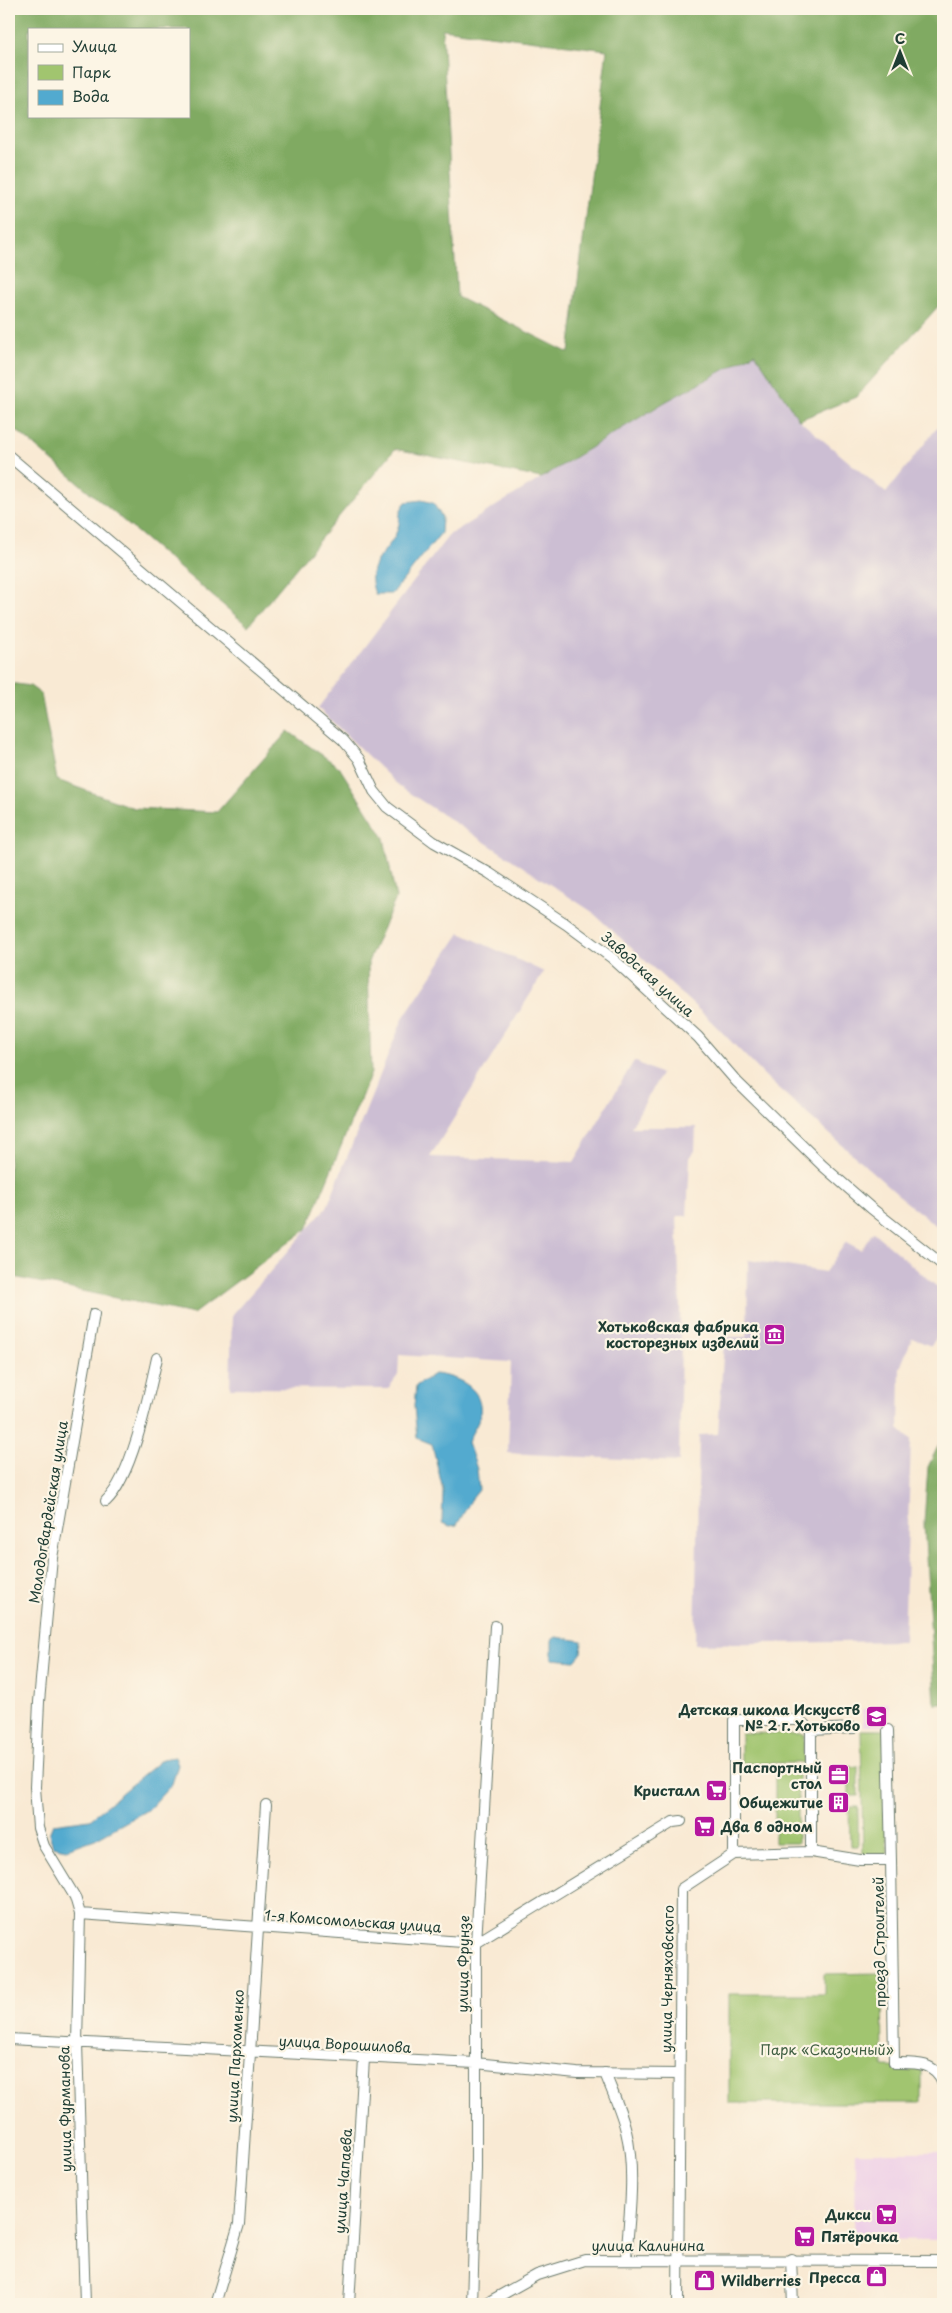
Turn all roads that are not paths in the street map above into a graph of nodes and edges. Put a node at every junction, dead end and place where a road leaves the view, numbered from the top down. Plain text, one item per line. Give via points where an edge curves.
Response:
1 (9, 456) edge
2 (943, 1264) edge
3 (94, 1314) dead end
4 (157, 1358) dead end
5 (106, 1501) dead end
6 (495, 1626) dead end
7 (854, 1728) dead end
8 (811, 1730) junction
9 (888, 1730) dead end
10 (266, 1805) dead end
11 (681, 1821) dead end
12 (811, 1852) junction
13 (734, 1854) junction
14 (891, 1860) junction
15 (80, 1914) junction
16 (257, 1928) junction
17 (476, 1942) junction
18 (9, 2039) edge
19 (77, 2043) junction
20 (249, 2053) junction
21 (364, 2059) junction
22 (475, 2063) junction
23 (605, 2073) junction
24 (679, 2074) junction
25 (943, 2083) edge
26 (626, 2258) junction
27 (678, 2258) junction
28 (791, 2259) junction
29 (943, 2260) edge
30 (85, 2304) edge
31 (215, 2304) edge
32 (349, 2304) edge
33 (472, 2304) edge
34 (485, 2304) edge
35 (678, 2304) edge
36 (793, 2304) edge

1 - 2 street, Заводская улица via 351,749 386,807 434,842 489,873 566,924 612,958 698,1037 737,1082 823,1166
3 - 15 street, Молодогвардейская улица via 52,1558 39,1692 35,1786 38,1828 44,1846 75,1897
4 - 5 street via 143,1418 120,1484
6 - 17 street, улица Фрунзе
7 - 8 street
8 - 12 street
8 - 13 street via 799,1720 734,1720
9 - 14 street
10 - 16 street, улица Пархоменко
11 - 17 street via 673,1822
12 - 13 street, проезд Строителей
12 - 14 street, проезд Строителей via 860,1860
13 - 24 street, улица Черняховского via 681,1889
14 - 25 street, проезд Строителей via 894,2063 930,2066 938,2072
15 - 16 street, 1-я Комсомольская улица
15 - 19 street, улица Фурманова
16 - 17 street, 1-я Комсомольская улица
16 - 20 street, улица Пархоменко
17 - 22 street, улица Фрунзе
18 - 19 street, улица Ворошилова
19 - 20 street, улица Ворошилова
19 - 30 street, улица Фурманова
20 - 21 street, улица Ворошилова
20 - 31 street, улица Пархоменко via 240,2224
21 - 22 street, улица Ворошилова
21 - 32 street, улица Чапаева
22 - 23 street, улица Ворошилова
22 - 33 street, улица Фрунзе
23 - 24 street, улица Ворошилова
23 - 26 street via 626,2131 630,2159
24 - 27 street, улица Черняховского
26 - 27 street, улица Калинина
26 - 34 street, улица Калинина via 585,2260 554,2268
27 - 28 street, улица Калинина
27 - 35 street, улица Черняховского
28 - 29 street, улица Калинина
28 - 36 street

